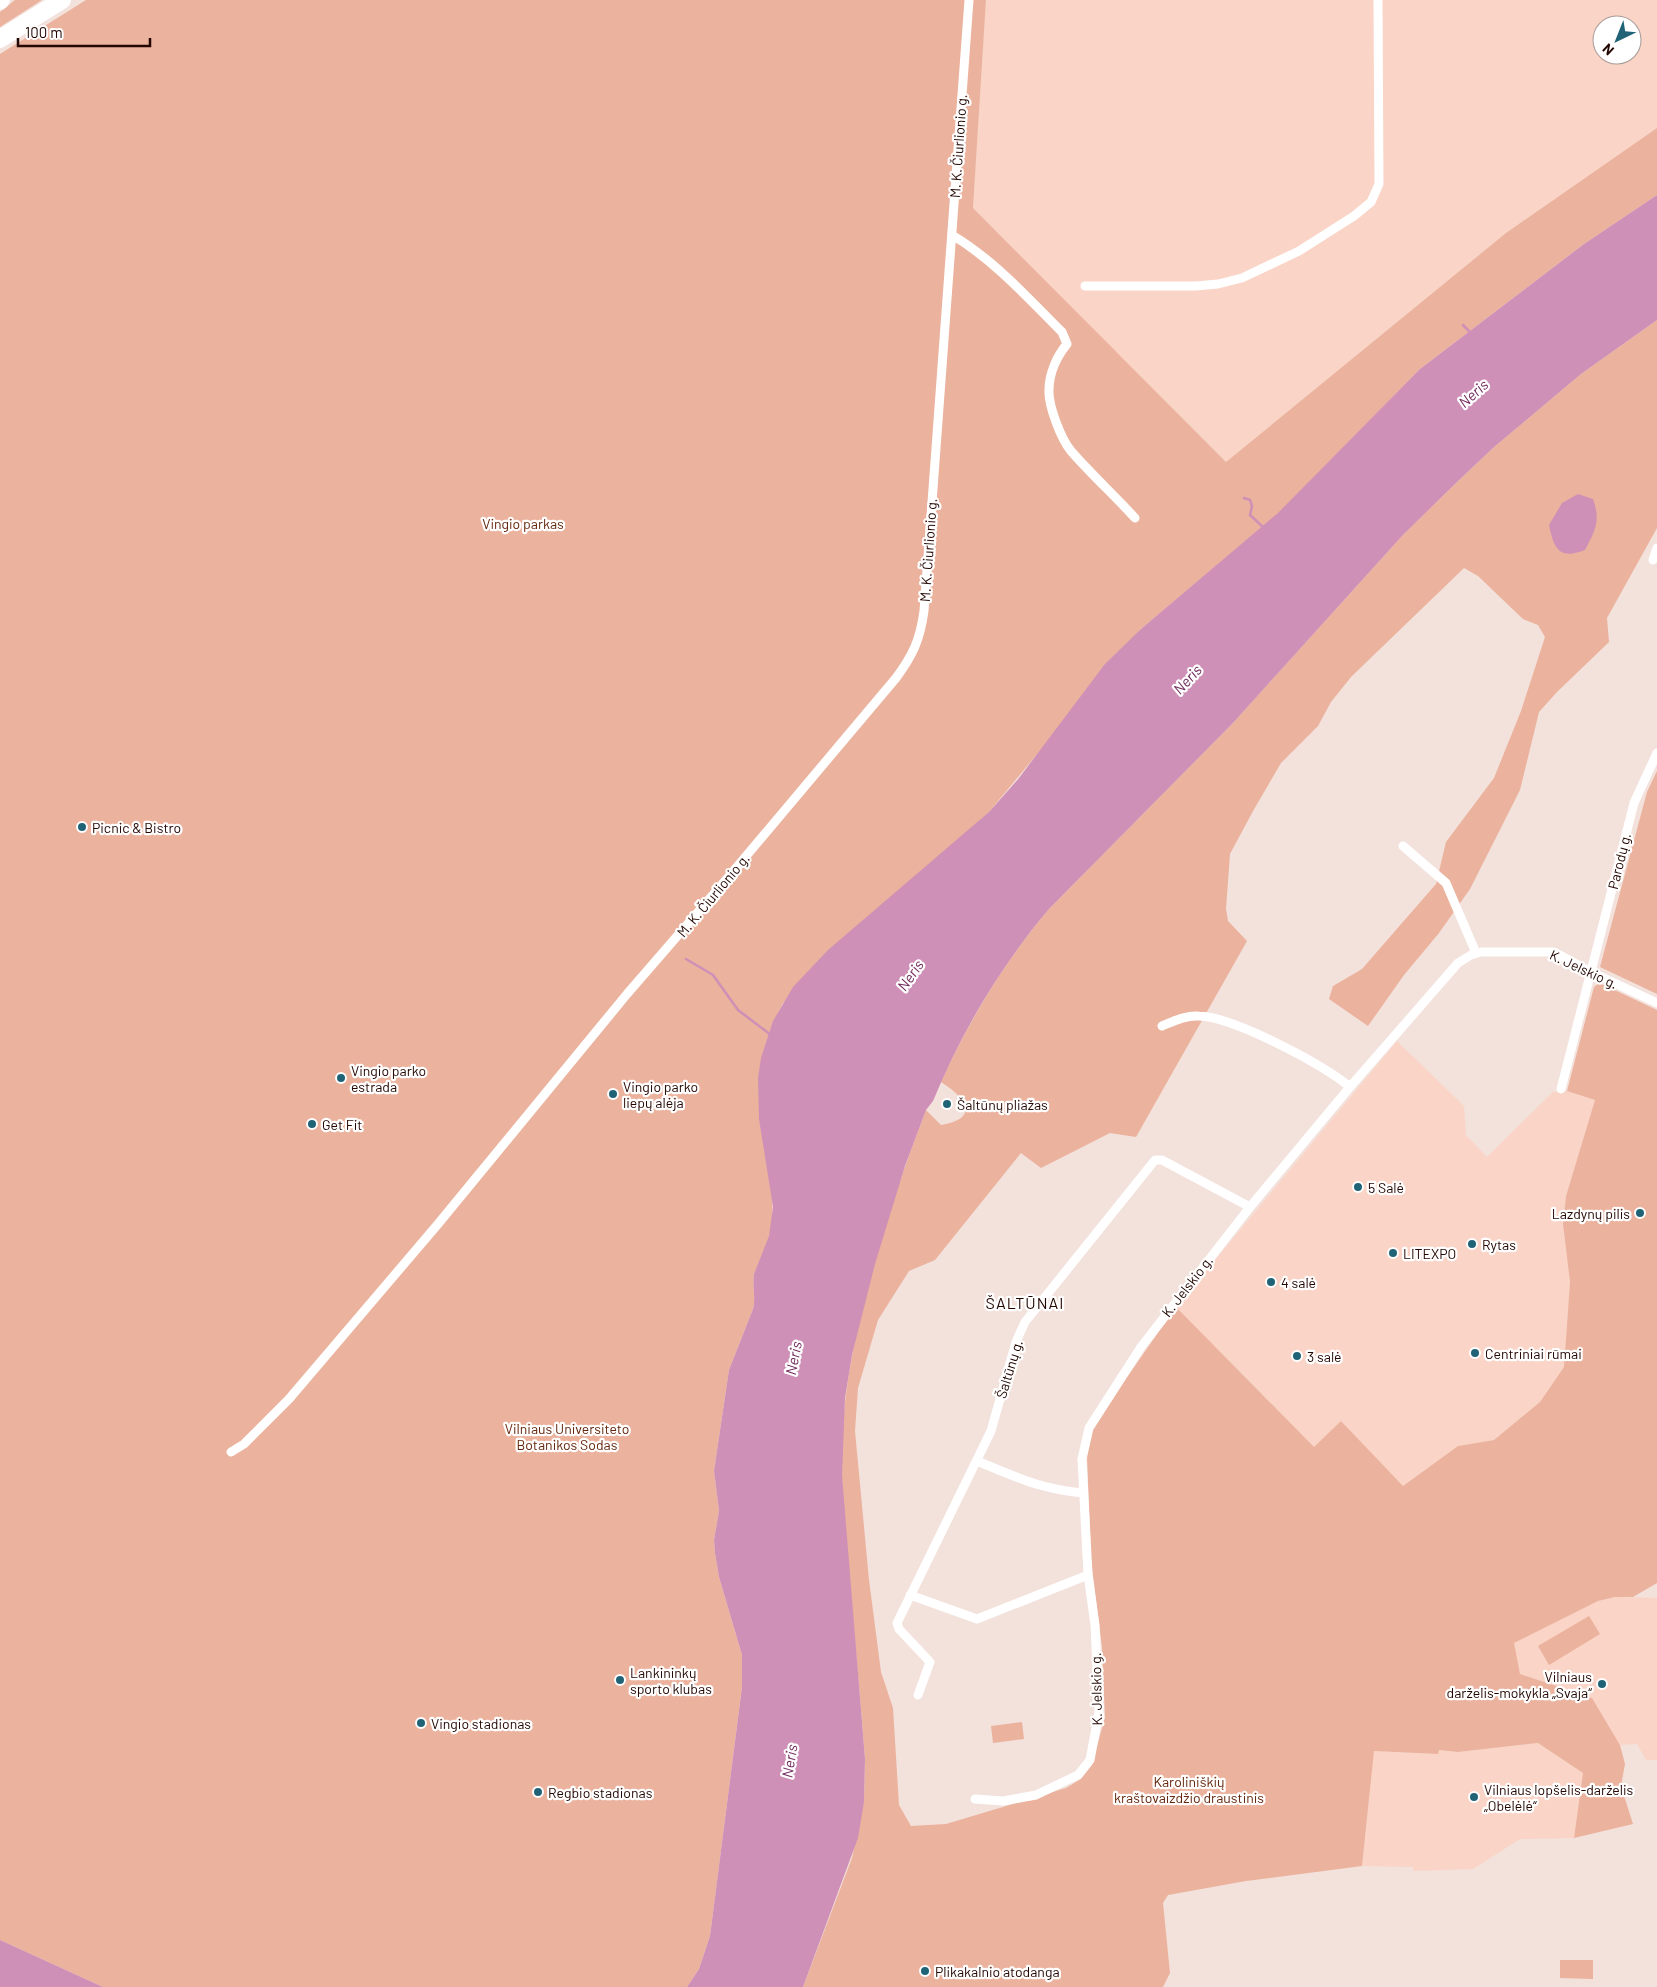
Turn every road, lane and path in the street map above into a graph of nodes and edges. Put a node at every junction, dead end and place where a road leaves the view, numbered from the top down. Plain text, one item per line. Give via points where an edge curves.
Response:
1 (62, 0) edge
2 (969, 0) edge
3 (1378, 0) edge
4 (51, 5) edge
5 (0, 39) edge
6 (952, 235) junction
7 (1085, 286) dead end
8 (1135, 518) dead end
9 (1657, 548) edge
10 (1653, 560) dead end
11 (1657, 753) edge
12 (1403, 846) dead end
13 (1476, 954) junction
14 (1591, 972) junction
15 (1657, 1003) edge
16 (1162, 1026) dead end
17 (1350, 1087) junction
18 (1561, 1089) dead end
19 (1250, 1207) junction
20 (231, 1452) dead end
21 (977, 1461) junction
22 (1083, 1493) junction
23 (1088, 1575) junction
24 (910, 1595) junction
25 (918, 1695) dead end
26 (975, 1799) dead end

1 - 4 highway
2 - 6 street, M. K. Čiurlionio g.
3 - 7 street via 1379,184 1371,202 1318,240 1242,278 1196,286
4 - 5 highway
6 - 8 street via 972,246 1002,272 1062,332 1067,344 1052,371 1049,390 1061,434 1070,450
6 - 20 street, M. K. Čiurlionio g. via 924,612 915,650 289,1399 244,1444
9 - 10 street
11 - 14 street, Parodų g. via 1634,803
12 - 13 street via 1446,883
13 - 14 street, K. Jelskio g. via 1554,952
13 - 17 street, K. Jelskio g. via 1458,963
14 - 15 street, K. Jelskio g.
14 - 18 street, Parodų g.
16 - 17 street via 1187,1016 1224,1021 1308,1059 1336,1074
17 - 19 street, K. Jelskio g.
19 - 21 street, Šaltūnų g. via 1162,1160 1155,1160 1025,1322 1016,1342 991,1431
19 - 22 street, K. Jelskio g. via 1141,1347 1089,1428 1082,1459
21 - 22 street via 1036,1485
21 - 24 street, Šaltūnų g.
22 - 23 street, K. Jelskio g.
23 - 24 street via 977,1619
23 - 26 street, K. Jelskio g. via 1095,1623 1099,1712 1087,1766 1078,1775 1036,1795 1003,1801
24 - 25 street, Šaltūnų g. via 897,1626 930,1662

